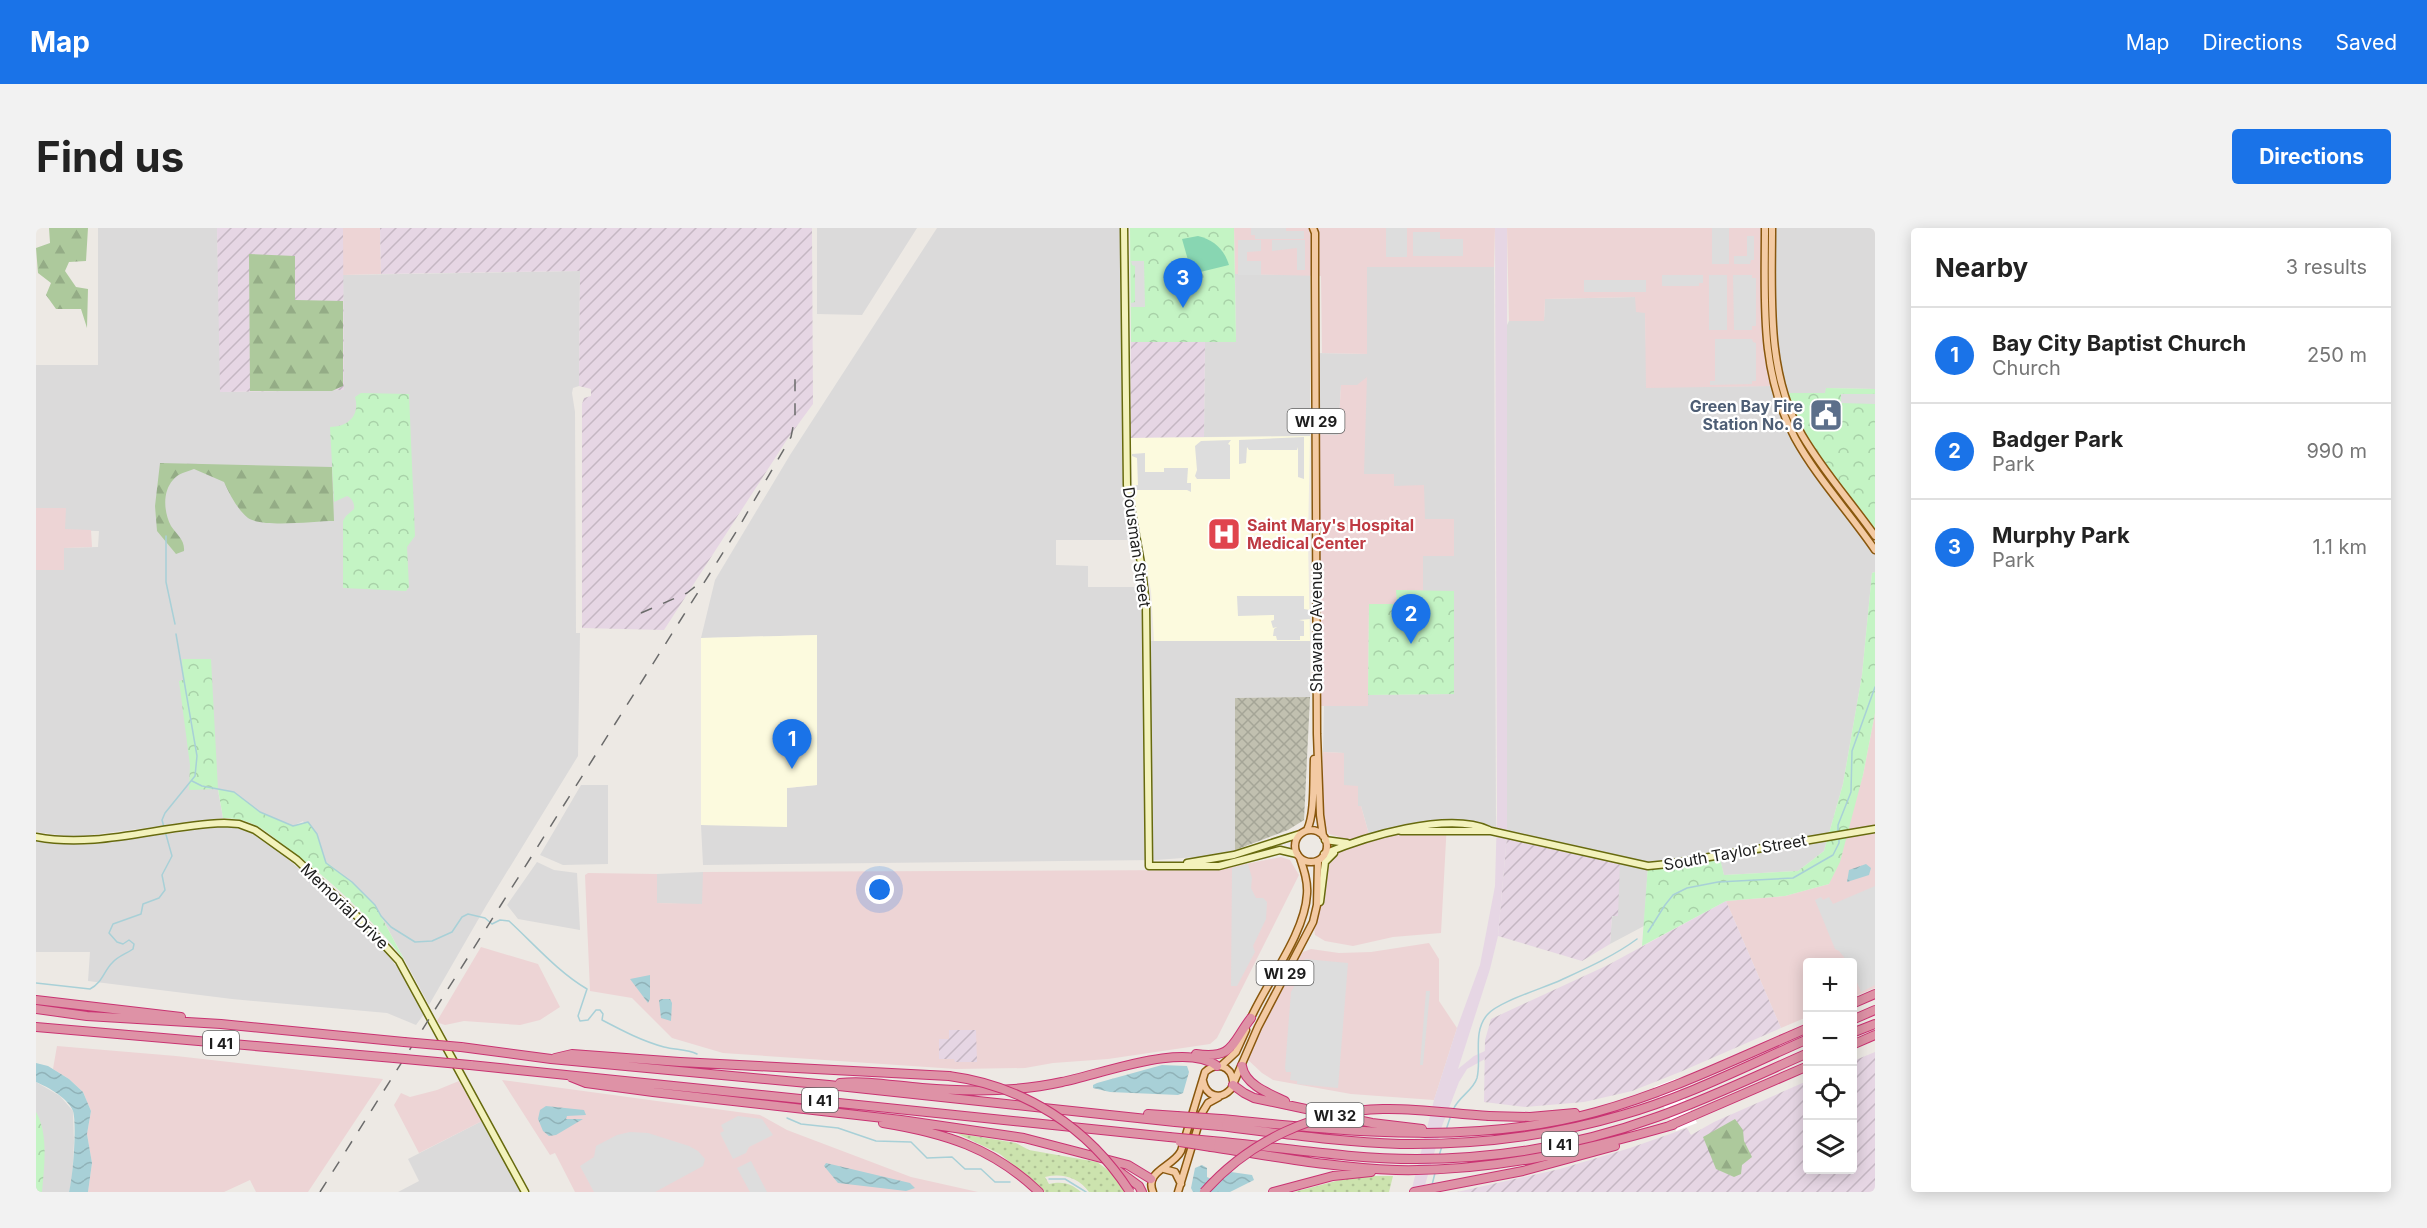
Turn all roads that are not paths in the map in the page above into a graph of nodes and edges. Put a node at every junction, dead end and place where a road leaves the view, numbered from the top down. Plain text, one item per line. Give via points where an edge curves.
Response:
1 (1124, 228) edge
2 (1765, 228) edge
3 (1772, 228) edge
4 (1315, 230) edge
5 (1875, 536) edge
6 (1875, 550) edge
7 (1317, 734) junction
8 (1875, 829) edge
9 (1304, 832) junction
10 (36, 837) edge
11 (1324, 838) junction
12 (1354, 842) junction
13 (1344, 846) junction
14 (1324, 854) junction
15 (1298, 856) junction
16 (1318, 861) junction
17 (1177, 865) junction
18 (1313, 922) junction
19 (1875, 994) edge
20 (1875, 999) edge
21 (36, 1000) edge
22 (1857, 1002) edge
23 (1857, 1007) edge
24 (36, 1009) edge
25 (1875, 1010) edge
26 (1251, 1018) junction
27 (1857, 1018) edge
28 (221, 1024) junction
29 (1875, 1024) edge
30 (36, 1027) edge
31 (1803, 1030) edge
32 (1857, 1032) edge
33 (1875, 1037) edge
34 (1803, 1041) edge
35 (1857, 1044) edge
36 (1803, 1055) edge
37 (1171, 1057) junction
38 (551, 1059) junction
39 (1219, 1066) junction
40 (1242, 1066) junction
41 (1803, 1068) edge
42 (561, 1073) junction
43 (1203, 1081) junction
44 (1233, 1083) junction
45 (829, 1085) junction
46 (1223, 1096) junction
47 (1294, 1106) junction
48 (835, 1112) junction
49 (1594, 1113) junction
50 (1220, 1123) junction
51 (1673, 1125) junction
52 (1401, 1130) junction
53 (1212, 1144) junction
54 (1093, 1157) junction
55 (1161, 1169) junction
56 (1394, 1170) junction
57 (1151, 1181) junction
58 (1181, 1185) junction
59 (525, 1192) edge
60 (1039, 1192) edge
61 (1130, 1192) edge
62 (1143, 1192) edge
63 (1153, 1192) edge
64 (1178, 1192) edge
65 (1204, 1192) edge
66 (1273, 1192) edge
67 (1414, 1192) edge

1 - 17 street, Dousman Street via 1127,485 1146,605 1149,866
2 - 6 main road via 1766,351 1775,393 1808,460
3 - 5 main road via 1774,349 1782,390 1801,434
4 - 7 main road, Shawano Avenue / WI 29
7 - 9 main road, Shawano Avenue / WI 29 via 1313,815
7 - 11 main road, Shawano Avenue / WI 29
8 - 12 street, South Taylor Street via 1648,866 1475,825 1446,822
9 - 11 main road via 1316,831
9 - 15 main road, WI 29 via 1295,843
9 - 17 street via 1234,855
10 - 59 street, Memorial Drive via 85,841 239,824 255,830 305,866 380,938 408,975
11 - 12 street, South Taylor Street via 1336,843
11 - 14 main road, WI 29
12 - 13 street, South Taylor Street
13 - 14 street, South Taylor Street
13 - 18 street via 1325,862
14 - 16 main road
15 - 16 main road via 1308,862
15 - 17 street via 1280,850 1228,865
15 - 26 main road, WI 29 via 1306,879 1305,907
16 - 18 main road, WI 29
18 - 40 main road, WI 29 via 1261,1019
19 - 22 highway
20 - 23 highway
21 - 28 highway
24 - 28 highway, I 41
25 - 27 highway
26 - 37 highway via 1226,1053
26 - 39 main road, WI 29 via 1236,1052
28 - 38 highway, I 41, bridge
29 - 32 highway
30 - 42 highway, I 41, bridge
31 - 49 highway via 1678,1084
33 - 35 highway
34 - 50 highway, I 41 via 1662,1102 1579,1127 1521,1136 1453,1143 1352,1141
36 - 53 highway, I 41 via 1667,1114 1600,1135 1507,1153 1397,1159
37 - 39 highway
37 - 45 highway via 1061,1083 1021,1088 947,1090 850,1082
38 - 45 highway, I 41
38 - 61 highway, bridge via 572,1054 949,1076 999,1087 1054,1113 1097,1149
39 - 43 main road via 1205,1072
39 - 44 main road via 1232,1074
40 - 44 main road, WI 29
40 - 47 highway via 1244,1075 1256,1085
41 - 51 highway
42 - 48 highway via 586,1083
42 - 53 highway, I 41, bridge
43 - 46 main road via 1209,1093
43 - 55 main road via 1181,1151 1175,1161
44 - 46 main road
44 - 47 highway via 1254,1098
45 - 50 highway, I 41, bridge
46 - 58 main road via 1212,1099 1204,1108
47 - 52 highway
48 - 54 highway via 1014,1137
48 - 60 highway via 961,1141 1010,1168
49 - 52 highway via 1489,1131
49 - 65 highway, WI 32, bridge via 1530,1117 1381,1109 1328,1116 1255,1147
50 - 52 highway
51 - 56 highway via 1562,1155 1515,1163
51 - 67 highway via 1579,1157
53 - 56 highway via 1322,1164
54 - 57 highway via 1135,1167
54 - 62 highway via 1128,1177
55 - 57 main road
55 - 58 main road via 1175,1172
56 - 66 highway via 1337,1175
57 - 62 main road
57 - 63 main road
58 - 64 main road

